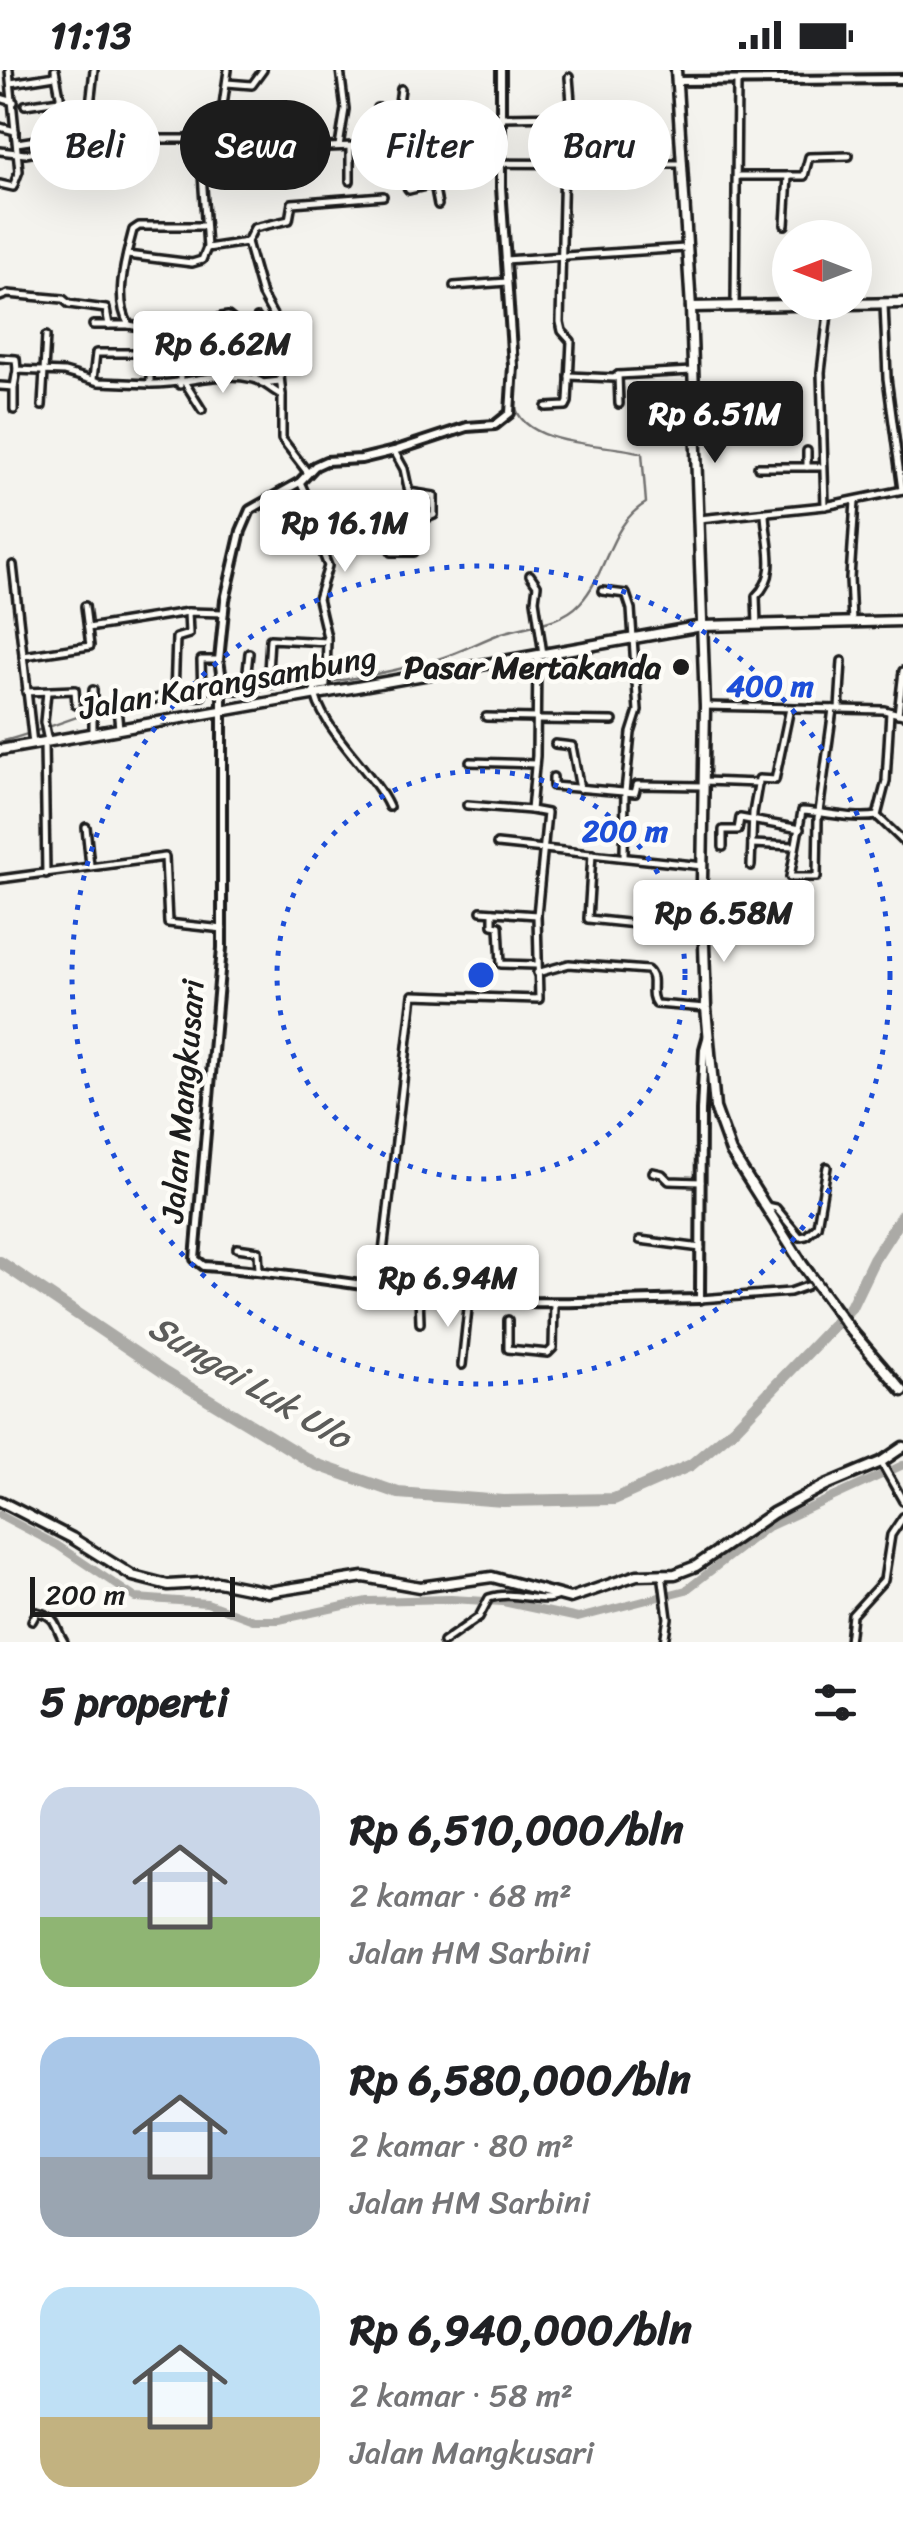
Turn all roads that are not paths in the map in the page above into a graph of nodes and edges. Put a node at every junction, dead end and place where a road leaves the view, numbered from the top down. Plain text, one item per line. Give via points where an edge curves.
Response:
1 (8, 70) edge
2 (94, 70) edge
3 (228, 70) edge
4 (263, 70) edge
5 (340, 70) edge
6 (501, 70) edge
7 (676, 70) edge
8 (800, 70) edge
9 (55, 73) edge
10 (569, 77) dead end
11 (903, 79) edge
12 (737, 80) junction
13 (801, 80) junction
14 (677, 81) junction
15 (12, 83) junction
16 (227, 83) junction
17 (401, 89) dead end
18 (0, 98) edge
19 (59, 100) edge
20 (92, 100) edge
21 (224, 100) edge
22 (399, 100) edge
23 (500, 100) edge
24 (571, 100) edge
25 (14, 102) junction
26 (30, 104) edge
27 (25, 105) dead end
28 (0, 127) edge
29 (16, 131) junction
30 (30, 140) edge
31 (180, 141) edge
32 (17, 143) junction
33 (331, 148) edge
34 (339, 148) junction
35 (350, 148) joint
36 (0, 151) edge
37 (16, 155) junction
38 (849, 156) dead end
39 (671, 164) edge
40 (680, 164) junction
41 (737, 176) junction
42 (788, 176) junction
43 (350, 181) dead end
44 (0, 184) edge
45 (202, 190) edge
46 (435, 190) edge
47 (507, 190) edge
48 (563, 190) edge
49 (383, 196) dead end
50 (438, 205) dead end
51 (785, 220) edge
52 (204, 226) junction
53 (247, 242) junction
54 (207, 248) junction
55 (685, 248) junction
56 (126, 255) junction
57 (561, 256) junction
58 (509, 260) junction
59 (507, 282) junction
60 (454, 286) dead end
61 (0, 297) edge
62 (872, 304) edge
63 (884, 304) junction
64 (903, 304) edge
65 (735, 306) junction
66 (772, 306) edge
67 (691, 307) junction
68 (257, 318) dead end
69 (827, 320) edge
70 (92, 325) dead end
71 (109, 325) junction
72 (129, 326) junction
73 (150, 330) junction
74 (200, 330) dead end
75 (218, 332) junction
76 (232, 334) junction
77 (46, 336) dead end
78 (256, 337) junction
79 (150, 353) junction
80 (0, 358) edge
81 (16, 370) junction
82 (692, 371) junction
83 (45, 372) junction
84 (618, 375) junction
85 (569, 376) junction
86 (92, 379) junction
87 (259, 381) junction
88 (280, 381) junction
89 (150, 384) junction
90 (182, 384) junction
91 (0, 386) edge
92 (14, 386) junction
93 (282, 395) junction
94 (619, 404) dead end
95 (42, 406) dead end
96 (546, 407) dead end
97 (14, 410) dead end
98 (202, 410) dead end
99 (394, 451) junction
100 (807, 451) dead end
101 (822, 466) junction
102 (758, 467) dead end
103 (808, 467) junction
104 (308, 473) junction
105 (300, 482) junction
106 (902, 490) edge
107 (855, 500) junction
108 (825, 506) junction
109 (765, 513) junction
110 (699, 519) junction
111 (414, 552) dead end
112 (12, 566) dead end
113 (530, 575) dead end
114 (602, 591) dead end
115 (85, 606) dead end
116 (188, 612) junction
117 (224, 612) junction
118 (903, 621) edge
119 (852, 622) junction
120 (757, 625) junction
121 (702, 626) junction
122 (88, 628) junction
123 (630, 639) junction
124 (327, 642) junction
125 (249, 653) dead end
126 (540, 654) junction
127 (23, 656) junction
128 (220, 660) junction
129 (842, 661) dead end
130 (903, 671) edge
131 (268, 672) dead end
132 (93, 690) dead end
133 (26, 692) junction
134 (47, 692) junction
135 (222, 693) junction
136 (314, 693) junction
137 (174, 696) junction
138 (76, 705) dead end
139 (705, 706) junction
140 (790, 708) junction
141 (836, 709) junction
142 (222, 710) junction
143 (890, 712) junction
144 (901, 715) edge
145 (486, 718) dead end
146 (537, 719) junction
147 (613, 721) dead end
148 (119, 728) junction
149 (93, 733) junction
150 (32, 735) junction
151 (46, 738) junction
152 (555, 744) dead end
153 (0, 750) edge
154 (470, 762) dead end
155 (535, 764) junction
156 (553, 777) dead end
157 (758, 783) junction
158 (704, 784) junction
159 (580, 790) junction
160 (625, 792) junction
161 (468, 804) dead end
162 (389, 807) dead end
163 (532, 810) junction
164 (819, 812) junction
165 (877, 816) junction
166 (752, 821) junction
167 (86, 827) dead end
168 (800, 829) junction
169 (903, 841) edge
170 (497, 844) dead end
171 (752, 844) junction
172 (724, 846) dead end
173 (794, 846) junction
174 (546, 848) junction
175 (592, 853) junction
176 (624, 856) junction
177 (90, 865) junction
178 (702, 866) junction
179 (751, 866) dead end
180 (46, 874) junction
181 (0, 879) edge
182 (481, 911) dead end
183 (493, 912) junction
184 (537, 915) junction
185 (223, 928) junction
186 (704, 931) junction
187 (537, 969) junction
188 (706, 1008) junction
189 (708, 1033) junction
190 (827, 1167) dead end
191 (653, 1172) dead end
192 (701, 1182) junction
193 (764, 1205) junction
194 (640, 1240) dead end
195 (237, 1248) dead end
196 (701, 1248) junction
197 (259, 1270) junction
198 (812, 1286) junction
199 (379, 1287) junction
200 (420, 1292) junction
201 (700, 1298) junction
202 (469, 1299) junction
203 (554, 1303) junction
204 (508, 1320) dead end
205 (420, 1323) dead end
206 (462, 1365) dead end
207 (903, 1391) edge
208 (903, 1447) edge
209 (881, 1462) junction
210 (0, 1501) edge
211 (903, 1501) edge
212 (903, 1517) edge
213 (662, 1574) junction
214 (558, 1596) junction
215 (32, 1621) dead end
216 (64, 1642) edge
217 (442, 1642) edge
218 (664, 1642) edge
219 (849, 1642) edge

1 - 15 street
2 - 20 street
3 - 16 street
4 - 16 street via 252,85
5 - 34 street via 345,108
6 - 23 street
7 - 14 main road
8 - 13 street
9 - 15 street
9 - 19 street
10 - 24 street
11 - 13 street
12 - 13 street
12 - 14 street
12 - 41 street
14 - 40 main road
15 - 25 street
16 - 21 street
17 - 22 street
18 - 25 street
25 - 29 street
26 - 27 street
28 - 29 street
29 - 32 street
30 - 32 street
31 - 37 street via 116,139
32 - 37 street
33 - 34 street
34 - 35 street
35 - 43 street
36 - 37 street
37 - 44 street via 18,178 13,186
38 - 42 street via 809,157 804,176
39 - 40 street
40 - 55 main road
41 - 42 street
41 - 65 street
42 - 51 street
45 - 52 street
46 - 50 street
47 - 58 street
48 - 57 street
49 - 53 street via 292,203 289,220 254,228
52 - 54 street
52 - 56 street via 139,226
53 - 54 street
53 - 88 street via 274,317
54 - 56 street via 192,263
55 - 57 street
55 - 67 main road
56 - 72 street
57 - 58 street
57 - 85 street via 560,322 571,341
58 - 59 street
59 - 60 street
59 - 99 street via 513,366 507,418
61 - 71 street via 63,299 106,309
62 - 63 main road
63 - 64 main road
63 - 106 street
65 - 66 main road
65 - 67 main road
67 - 82 main road
68 - 78 street
69 - 101 street
70 - 71 street
71 - 72 street
72 - 73 street
73 - 79 street
73 - 90 street via 180,335
74 - 75 street
75 - 76 street
75 - 76 street via 220,318 228,316
76 - 78 street
77 - 83 street
78 - 87 street
79 - 86 street via 96,353
79 - 89 street
80 - 81 street via 16,359
81 - 83 street
81 - 92 street
82 - 84 street
82 - 110 main road
83 - 86 street
83 - 95 street
84 - 85 street
84 - 94 street
85 - 96 street via 567,405
86 - 89 street
87 - 88 street
87 - 90 street via 190,378
87 - 93 street
88 - 93 street
89 - 90 street
90 - 98 street
91 - 92 street
92 - 97 street
93 - 104 street via 282,439
99 - 104 street via 326,461
99 - 111 street via 410,492 434,496 434,515 402,516 372,501 365,506 392,552
100 - 103 street
101 - 103 street
101 - 108 street
102 - 103 street
104 - 105 street, Jalan Mangkusari
105 - 117 street, Jalan Mangkusari via 246,516
105 - 124 street via 328,566 318,599
106 - 107 street
107 - 108 street
107 - 119 street
108 - 109 street
109 - 110 street
109 - 120 street via 770,567 756,596
110 - 121 main road
112 - 127 street
113 - 126 street via 537,585
114 - 123 street via 630,598
115 - 122 street
116 - 117 street
116 - 122 street
116 - 137 street via 189,634 176,638
117 - 128 street, Jalan Mangkusari
118 - 119 main road, Jalan Karangsambung
119 - 120 main road, Jalan Karangsambung
120 - 121 main road, Jalan Karangsambung
121 - 123 main road, Jalan Karangsambung
121 - 139 main road
122 - 127 street via 88,647
123 - 126 main road, Jalan Karangsambung
123 - 160 street via 638,711
124 - 131 street via 270,638
124 - 136 street via 326,682
125 - 135 street via 245,690
126 - 136 main road, Jalan Karangsambung
126 - 146 street
127 - 133 street
128 - 135 street, Jalan Mangkusari
128 - 137 street via 201,660 202,696
129 - 141 street
130 - 144 street
132 - 149 street
133 - 134 street
133 - 150 street
134 - 138 street via 75,690
134 - 151 street
135 - 142 street, Jalan Mangkusari
136 - 142 main road, Jalan Karangsambung
136 - 162 street
137 - 148 street via 117,708
139 - 140 street
139 - 158 main road
140 - 141 street
140 - 157 street via 775,780
141 - 143 street
141 - 164 street
142 - 148 main road, Jalan Karangsambung
142 - 185 street, Jalan Mangkusari
143 - 144 street
143 - 165 street
145 - 146 street
146 - 147 street
146 - 155 street
148 - 149 main road, Jalan Karangsambung
149 - 151 main road, Jalan Karangsambung
150 - 151 main road, Jalan Karangsambung
150 - 153 main road, Jalan Karangsambung
151 - 180 street
152 - 159 street via 572,746
154 - 155 street
155 - 163 street
156 - 159 street via 553,786
157 - 158 street
157 - 166 street
158 - 160 street via 637,784 634,793
158 - 178 main road
159 - 160 street
160 - 176 street
161 - 163 street
163 - 174 street via 547,812
164 - 165 street
164 - 168 street via 802,811
164 - 173 street via 816,879 790,876
165 - 169 street
166 - 168 street
166 - 171 street
166 - 172 street via 740,818 738,830 724,830
167 - 177 street
168 - 173 street
170 - 174 street
171 - 173 street
171 - 179 street
174 - 175 street
174 - 184 street
175 - 176 street
175 - 186 street via 588,919
176 - 178 street
177 - 180 street
177 - 185 street via 165,858 168,922
178 - 186 main road
180 - 181 street
182 - 183 street
183 - 184 street
183 - 187 street via 493,925 502,933 502,964
184 - 187 street
185 - 197 street, Jalan Mangkusari via 194,1255 199,1265
186 - 188 main road
187 - 188 street via 569,964 647,970 656,1004
187 - 199 street via 538,999 413,994
188 - 189 main road
189 - 192 street
189 - 193 main road via 718,1124
190 - 193 street via 816,1228 806,1236
191 - 192 street via 668,1181
192 - 196 street
193 - 198 main road
194 - 196 street
195 - 197 street via 258,1251
196 - 201 street
197 - 199 street, Jalan Mangkusari
198 - 201 street
198 - 207 main road
199 - 200 street, Jalan Mangkusari
200 - 202 street, Jalan Mangkusari
200 - 205 street
201 - 203 street, Jalan Mangkusari
202 - 203 street, Jalan Mangkusari
202 - 206 street
203 - 204 street via 550,1352 508,1349
208 - 209 main road
209 - 211 street
209 - 213 main road via 773,1514 696,1566
210 - 214 main road via 134,1576 168,1584 218,1582 268,1592 364,1577 432,1587 492,1577
212 - 219 street via 891,1535 884,1580 852,1615
213 - 214 main road
213 - 218 street
214 - 217 street via 490,1598 479,1617
215 - 216 street via 37,1612 48,1616

